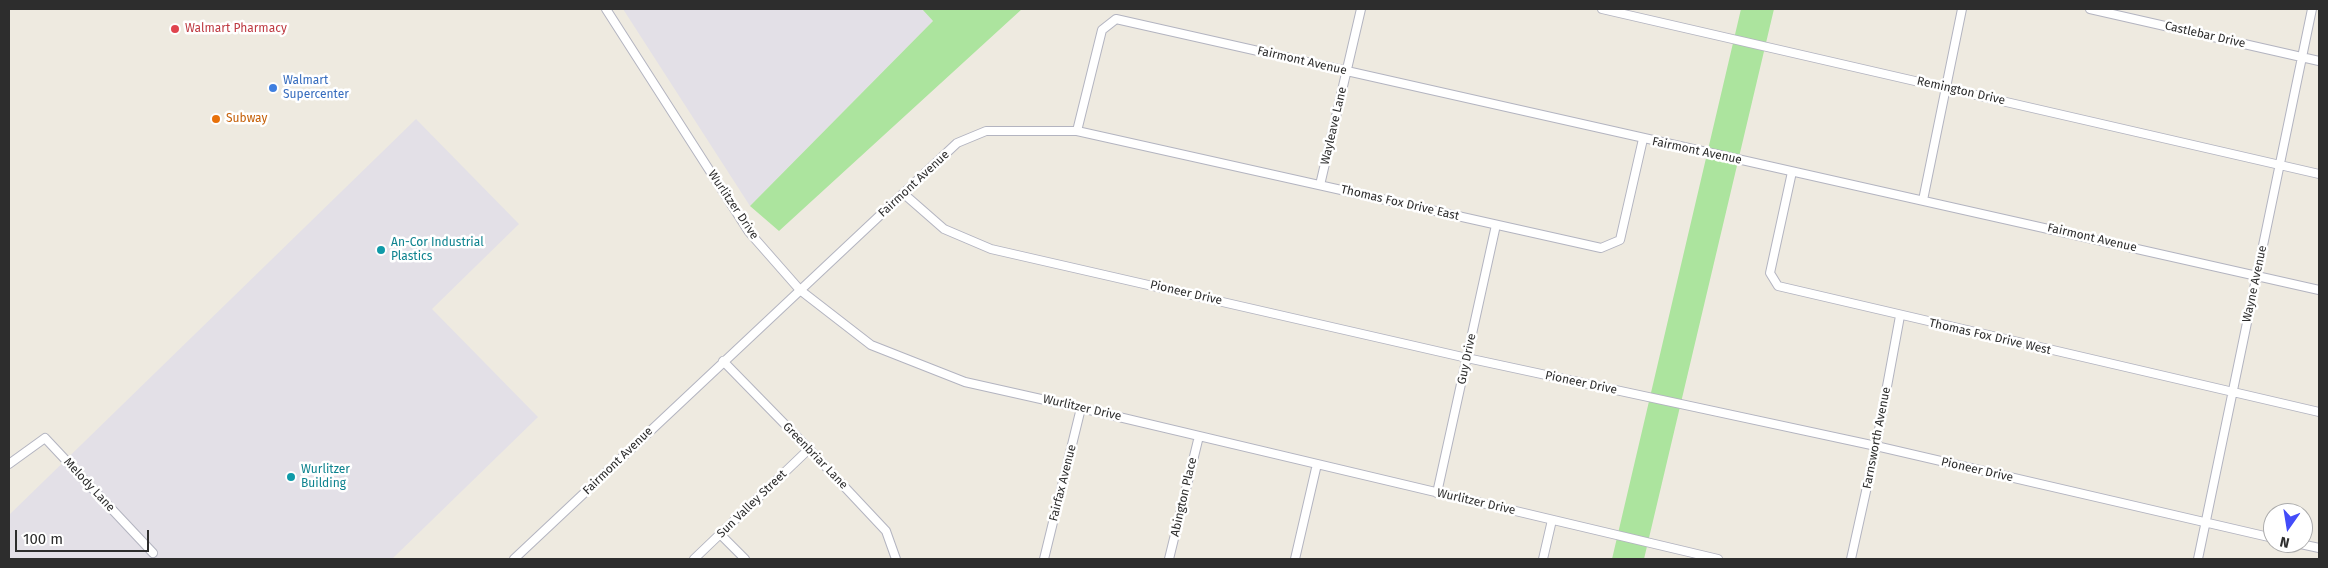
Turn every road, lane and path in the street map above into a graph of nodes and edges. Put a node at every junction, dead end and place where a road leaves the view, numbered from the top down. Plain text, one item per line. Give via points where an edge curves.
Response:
1 (606, 9) edge
2 (1361, 9) edge
3 (1602, 9) edge
4 (1962, 9) edge
5 (2090, 9) edge
6 (2312, 9) edge
7 (2302, 57) junction
8 (2319, 61) edge
9 (1347, 72) junction
10 (1946, 88) junction
11 (1077, 131) junction
12 (1643, 139) junction
13 (2280, 166) junction
14 (1792, 172) junction
15 (2319, 174) edge
16 (1320, 184) junction
17 (904, 194) junction
18 (1923, 200) junction
19 (1496, 225) junction
20 (2256, 275) junction
21 (800, 290) junction
22 (2319, 290) edge
23 (1900, 316) junction
24 (1467, 358) junction
25 (722, 362) junction
26 (2232, 392) junction
27 (1081, 408) junction
28 (2319, 412) edge
29 (1199, 436) junction
30 (1876, 446) junction
31 (809, 449) junction
32 (9, 464) edge
33 (1317, 464) junction
34 (1437, 493) junction
35 (1552, 520) junction
36 (2205, 522) junction
37 (720, 534) junction
38 (2263, 536) edge
39 (153, 553) dead end
40 (1705, 558) edge
41 (514, 559) edge
42 (694, 559) edge
43 (745, 559) edge
44 (896, 559) edge
45 (1044, 559) edge
46 (1169, 559) edge
47 (1295, 559) edge
48 (1543, 559) edge
49 (1718, 559) edge
50 (1851, 559) edge
51 (2198, 559) edge

1 - 21 street, Wurlitzer Drive via 749,232
2 - 9 street, Wayleave Lane
3 - 10 street, Remington Drive
4 - 10 street
5 - 7 street, Castlebar Drive
6 - 7 street, Wayne Avenue
7 - 8 street, Castlebar Drive
7 - 13 street, Wayne Avenue
9 - 11 street, Fairmont Avenue via 1116,19 1102,30
9 - 12 street, Fairmont Avenue
9 - 16 street, Wayleave Lane
10 - 13 street, Remington Drive
10 - 18 street
11 - 16 street, Thomas Fox Drive East
11 - 17 street, Fairmont Avenue via 986,131 957,143
12 - 14 street, Fairmont Avenue
12 - 19 street, Thomas Fox Drive East via 1620,240 1601,248
13 - 15 street, Remington Drive
13 - 20 street, Wayne Avenue
14 - 18 street, Fairmont Avenue
14 - 23 street, Thomas Fox Drive West via 1770,273 1778,286
16 - 19 street, Thomas Fox Drive East
17 - 21 street, Fairmont Avenue
17 - 24 street, Pioneer Drive via 944,228 991,249
18 - 20 street, Fairmont Avenue
19 - 24 street, Guy Drive
20 - 22 street, Fairmont Avenue
20 - 26 street, Wayne Avenue
21 - 25 street, Fairmont Avenue
21 - 27 street, Wurlitzer Drive via 871,345 965,382
23 - 26 street, Thomas Fox Drive West
23 - 30 street, Farnsworth Avenue
24 - 30 street, Pioneer Drive
24 - 34 street, Guy Drive
25 - 31 street, Greenbriar Lane
25 - 41 street, Fairmont Avenue
26 - 28 street, Thomas Fox Drive West
26 - 36 street, Wayne Avenue
27 - 29 street, Wurlitzer Drive
27 - 45 street, Fairfax Avenue
29 - 33 street, Wurlitzer Drive
29 - 46 street, Abington Place
30 - 36 street, Pioneer Drive
30 - 50 street, Farnsworth Avenue
31 - 37 street, Sun Valley Street
31 - 44 street, Greenbriar Lane via 886,531
32 - 39 street, Melody Lane via 45,438
33 - 34 street, Wurlitzer Drive
33 - 47 street
34 - 35 street, Wurlitzer Drive
35 - 40 street, Wurlitzer Drive
35 - 48 street
36 - 38 street, Pioneer Drive
36 - 51 street, Wayne Avenue
37 - 42 street, Sun Valley Street
37 - 43 street
40 - 49 street, Wurlitzer Drive

